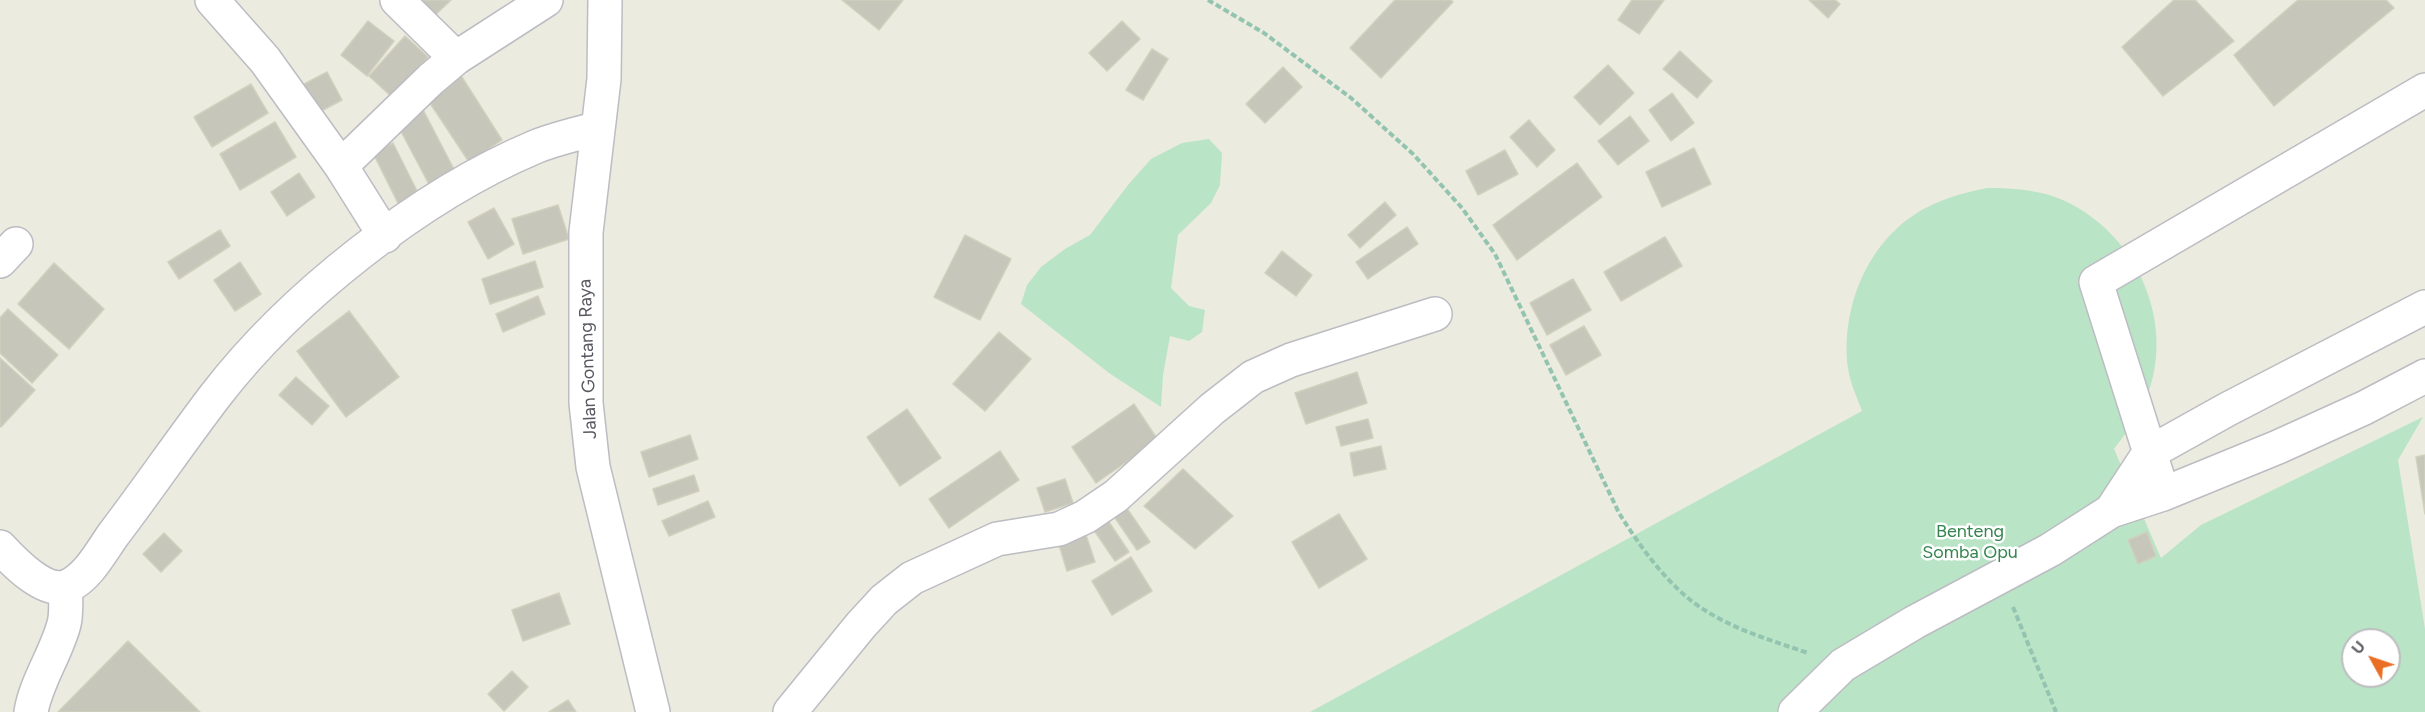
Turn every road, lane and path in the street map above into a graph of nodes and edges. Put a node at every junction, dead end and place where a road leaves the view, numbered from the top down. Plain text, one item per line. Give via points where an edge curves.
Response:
1 (212, 0) edge
2 (397, 0) edge
3 (546, 0) edge
4 (605, 0) edge
5 (1208, 0) edge
6 (456, 58) junction
7 (2425, 90) edge
8 (596, 129) junction
9 (341, 166) junction
10 (385, 236) junction
11 (2425, 307) edge
12 (1435, 314) dead end
13 (2425, 376) edge
14 (2149, 453) junction
15 (2163, 494) junction
16 (2111, 511) junction
17 (0, 547) edge
18 (2001, 577) junction
19 (66, 587) junction
20 (1843, 665) junction
21 (30, 708) edge
22 (653, 712) edge
23 (790, 712) edge
24 (1795, 712) edge
25 (2056, 712) edge

1 - 9 street via 265,60
2 - 6 street
3 - 6 street
4 - 8 street, Jalan Gontang Raya via 604,79
5 - 20 path via 1264,33 1351,98 1413,154 1462,208 1495,254 1619,513 1641,549 1668,579 1705,611 1750,634
6 - 9 street
7 - 14 street via 2096,282
8 - 10 street via 536,147 486,171
8 - 22 street, Jalan Gontang Raya via 586,232 586,403 604,518
9 - 10 street
10 - 19 street via 350,261 255,348 215,396 97,558
11 - 14 street
12 - 23 street via 1291,360 1253,377 1116,496 1085,517 1059,529 997,538 912,578 861,625
13 - 15 street via 2289,442
14 - 15 street
14 - 16 street
15 - 16 street
16 - 18 street
17 - 19 street via 35,578
18 - 20 street via 1915,621
18 - 25 path
19 - 21 street via 65,621
20 - 24 street

